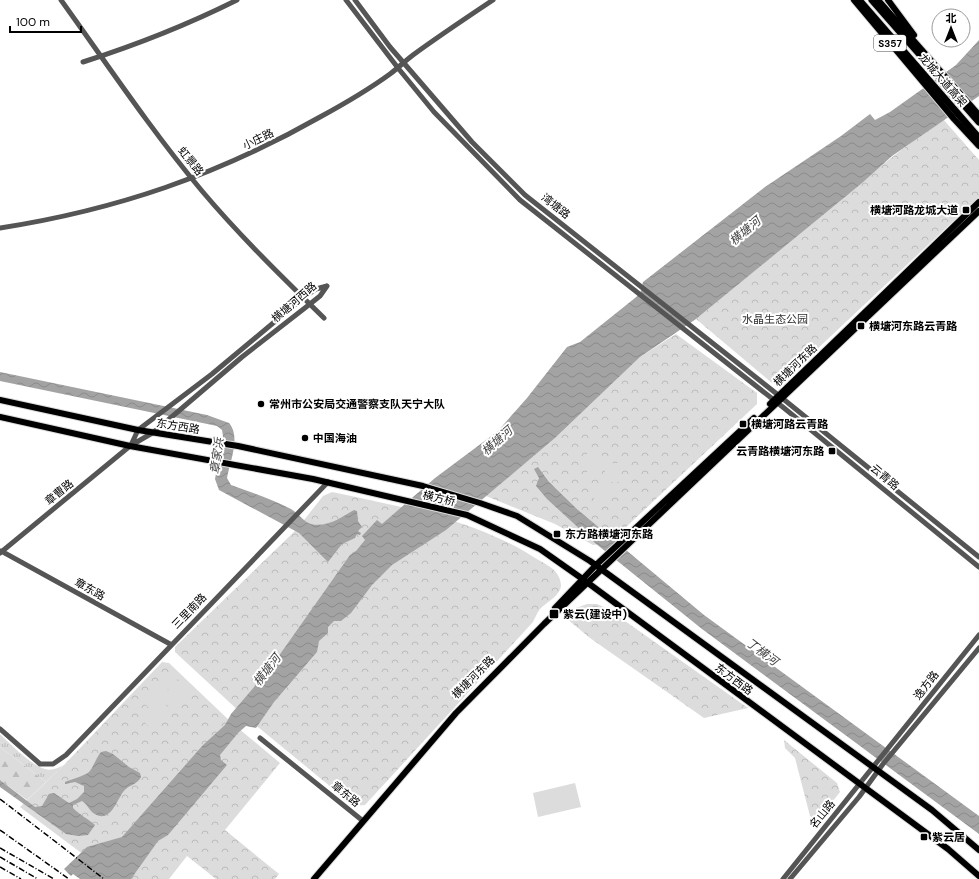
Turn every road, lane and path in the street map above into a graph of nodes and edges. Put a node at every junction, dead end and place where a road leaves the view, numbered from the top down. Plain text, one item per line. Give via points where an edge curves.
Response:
1 (61, 0) edge
2 (237, 0) edge
3 (346, 0) edge
4 (355, 0) edge
5 (493, 0) edge
6 (854, 0) edge
7 (859, 0) edge
8 (873, 0) edge
9 (878, 0) edge
10 (888, 0) edge
11 (101, 56) junction
12 (83, 62) dead end
13 (404, 63) junction
14 (398, 68) junction
15 (941, 72) junction
16 (978, 114) edge
17 (979, 122) edge
18 (979, 138) edge
19 (979, 146) edge
20 (192, 178) junction
21 (979, 202) edge
22 (979, 211) edge
23 (0, 228) edge
24 (303, 298) junction
25 (310, 304) junction
26 (324, 318) dead end
27 (778, 399) junction
28 (0, 400) edge
29 (0, 417) edge
30 (138, 430) junction
31 (154, 432) junction
32 (130, 446) junction
33 (328, 482) junction
34 (423, 486) joint
35 (480, 502) joint
36 (466, 515) joint
37 (1, 552) edge
38 (979, 557) edge
39 (599, 567) junction
40 (979, 567) edge
41 (585, 581) junction
42 (979, 635) edge
43 (170, 644) junction
44 (979, 648) edge
45 (0, 729) edge
46 (260, 738) dead end
47 (892, 750) junction
48 (875, 770) junction
49 (860, 783) junction
50 (865, 788) junction
51 (363, 821) junction
52 (979, 850) edge
53 (979, 876) edge
54 (314, 879) edge
55 (782, 879) edge
56 (790, 879) edge

1 - 11 street, 虹景路
2 - 11 street via 159,36
3 - 14 street
4 - 13 street, 湾塘路
5 - 13 street, 小庄路
6 - 19 main road, S357
7 - 18 highway, 龙城大道高架
8 - 17 highway, 龙城大道高架
9 - 15 main road, S357
10 - 15 main road
11 - 12 street
11 - 20 street, 虹景路
13 - 14 street, 小庄路
13 - 27 street, 湾塘路 via 472,142 525,195 694,327
14 - 20 street, 小庄路 via 339,106 275,142
14 - 27 street via 434,112 520,200 688,333
15 - 16 main road, S357
20 - 23 street, 小庄路 via 174,186 95,209
20 - 24 street, 虹景路 via 253,248
21 - 27 main road, 横塘河东路
22 - 27 main road, 横塘河东路
24 - 25 street, 虹景路
24 - 25 street, 横塘河西路 via 316,289 327,286
24 - 30 street, 横塘河西路 via 212,374
25 - 26 street, 虹景路
25 - 31 street, 横塘河西路 via 242,357
27 - 38 street, 云青路
27 - 39 main road, 横塘河东路
27 - 40 street, 云青路
28 - 30 main road, 东方西路
29 - 32 main road
30 - 31 main road, 东方西路
30 - 32 street, 横塘河西路
31 - 32 street, 横塘河西路
31 - 34 main road, 东方西路 via 238,446
32 - 33 main road
32 - 37 street, 章曹路
33 - 36 main road, 横方桥
33 - 43 street, 三里南路
34 - 35 main road, 横方桥
35 - 39 main road, 东方西路 via 517,516
36 - 41 main road, 东方西路 via 540,549
37 - 43 street, 章东路
39 - 41 main road, 横塘河东路
39 - 48 main road, 东方西路
41 - 49 main road, 东方西路
41 - 51 main road, 横塘河东路 via 454,710 369,809
42 - 47 street, 逸方路
43 - 45 street, 三里南路 via 66,755 54,764 40,764
44 - 47 street, 逸方路
46 - 51 street, 章东路
47 - 48 street
48 - 49 street, 名山路
48 - 50 street, 名山路
48 - 52 main road, 东方西路 via 932,810
49 - 50 main road, 东方西路
49 - 55 street, 名山路
50 - 53 main road, 东方西路 via 948,849
50 - 56 street, 名山路
51 - 54 main road, 横塘河东路

